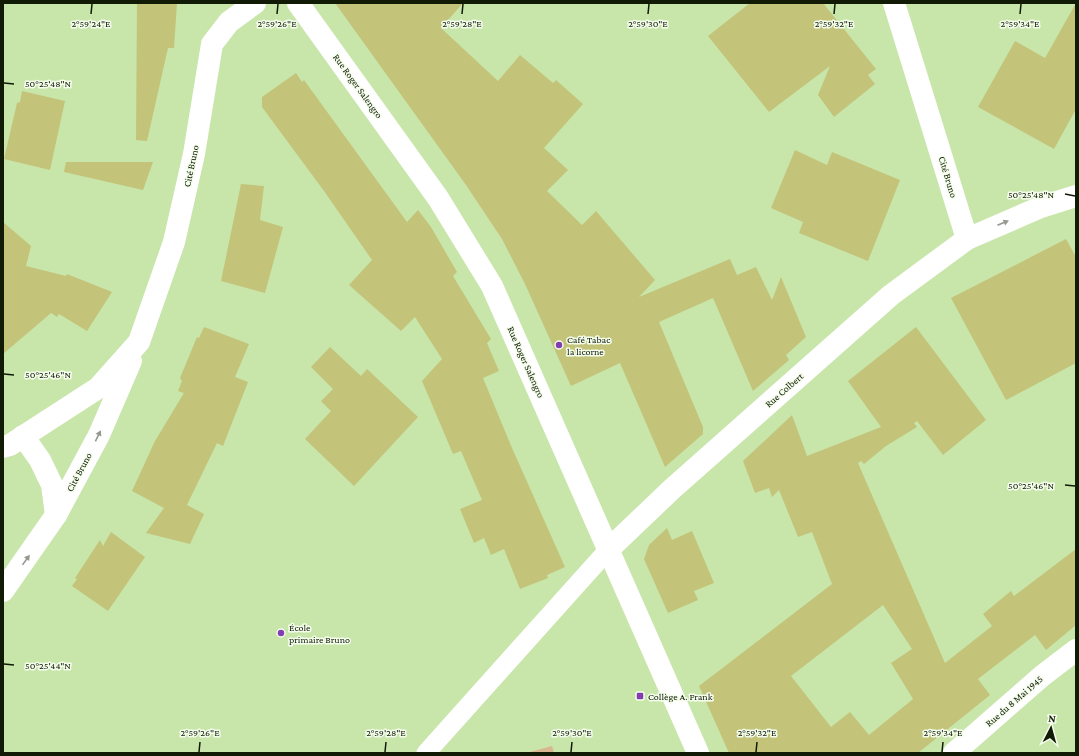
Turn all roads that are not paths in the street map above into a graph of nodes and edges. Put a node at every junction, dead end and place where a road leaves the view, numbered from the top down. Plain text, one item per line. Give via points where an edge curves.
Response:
1 (255, 3) edge
2 (298, 3) edge
3 (894, 3) edge
4 (1076, 196) edge
5 (967, 238) junction
6 (140, 342) junction
7 (23, 436) junction
8 (3, 447) edge
9 (56, 515) junction
10 (608, 550) junction
11 (3, 591) edge
12 (1076, 650) edge
13 (426, 753) edge
14 (698, 753) edge
15 (954, 753) edge

1 - 6 street, Cité Bruno via 228,22 212,44 194,154 174,242
2 - 10 street, Rue Roger Salengro via 438,198 492,286
3 - 5 street, Cité Bruno
5 -> 4 street
5 - 10 street, Rue Colbert via 891,295 672,489
6 - 7 street, Cité Bruno via 98,388
9 -> 6 street, Cité Bruno via 99,435
7 - 8 street, Cité Bruno
7 - 9 street, Cité Bruno via 40,460 52,485
11 -> 9 street, Cité Bruno
10 - 13 lane
10 - 14 street, Rue Roger Salengro
12 - 15 street, Rue du 8 Mai 1945 via 1042,676

